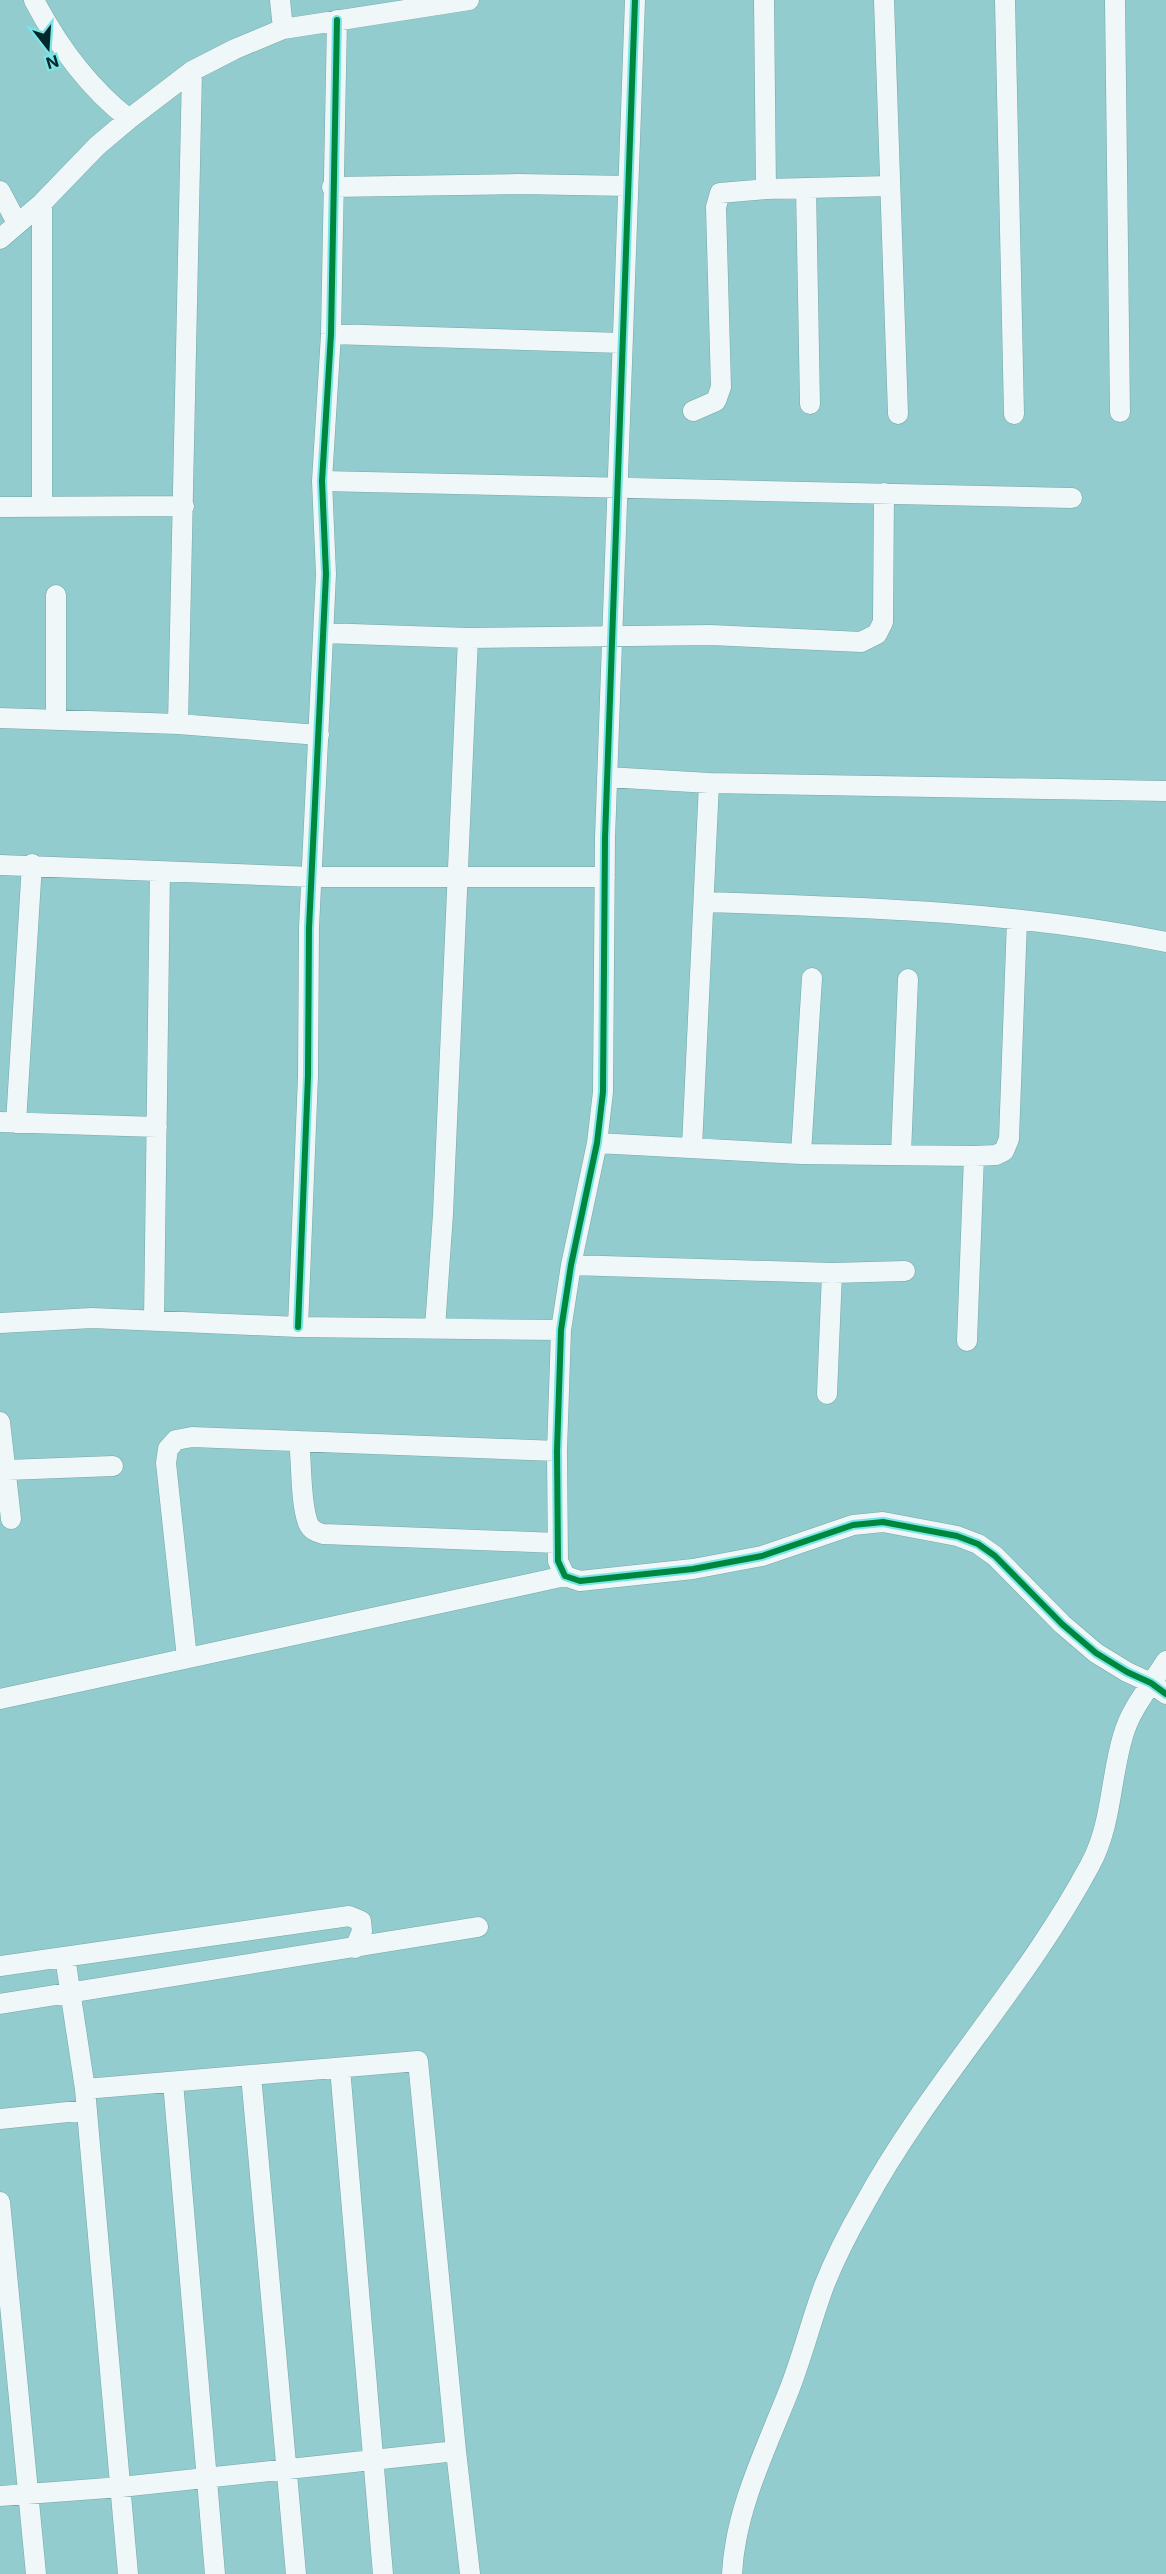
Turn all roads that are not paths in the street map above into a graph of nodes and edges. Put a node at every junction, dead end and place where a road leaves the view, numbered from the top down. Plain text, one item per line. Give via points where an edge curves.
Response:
1 (34, 0) edge
2 (280, 0) edge
3 (469, 0) edge
4 (635, 0) edge
5 (764, 0) edge
6 (884, 0) edge
7 (1005, 0) edge
8 (1115, 0) edge
9 (419, 4) edge
10 (337, 20) junction
11 (283, 29) junction
12 (192, 71) junction
13 (129, 119) junction
14 (628, 186) junction
15 (890, 186) junction
16 (332, 187) junction
17 (806, 188) junction
18 (766, 189) junction
19 (0, 191) edge
20 (42, 203) junction
21 (17, 223) junction
22 (0, 239) edge
23 (331, 334) junction
24 (622, 343) junction
25 (810, 404) dead end
26 (693, 411) dead end
27 (1120, 412) dead end
28 (898, 414) dead end
29 (1014, 414) dead end
30 (322, 481) junction
31 (618, 486) junction
32 (884, 493) junction
33 (1072, 498) dead end
34 (184, 506) junction
35 (0, 507) edge
36 (42, 507) junction
37 (56, 595) dead end
38 (323, 633) junction
39 (614, 635) junction
40 (468, 638) junction
41 (0, 718) edge
42 (56, 720) junction
43 (178, 724) junction
44 (319, 735) junction
45 (608, 777) junction
46 (710, 783) junction
47 (1166, 792) edge
48 (32, 864) junction
49 (0, 865) edge
50 (160, 871) junction
51 (457, 875) junction
52 (312, 877) junction
53 (605, 877) junction
54 (705, 902) junction
55 (1017, 920) junction
56 (1166, 942) edge
57 (812, 978) dead end
58 (908, 979) dead end
59 (8, 1122) edge
60 (158, 1127) junction
61 (597, 1143) junction
62 (692, 1147) junction
63 (801, 1154) junction
64 (901, 1154) junction
65 (974, 1156) junction
66 (571, 1266) junction
67 (905, 1271) dead end
68 (832, 1273) junction
69 (154, 1321) junction
70 (0, 1323) edge
71 (298, 1327) junction
72 (435, 1328) junction
73 (561, 1330) junction
74 (967, 1341) dead end
75 (827, 1394) dead end
76 (0, 1422) edge
77 (299, 1441) junction
78 (557, 1451) junction
79 (113, 1466) dead end
80 (7, 1470) junction
81 (11, 1519) dead end
82 (557, 1543) junction
83 (565, 1576) junction
84 (187, 1658) junction
85 (1166, 1661) edge
86 (1159, 1689) edge
87 (0, 1699) edge
88 (478, 1927) dead end
89 (355, 1948) junction
90 (65, 1957) junction
91 (0, 1966) edge
92 (72, 1993) junction
93 (0, 2004) edge
94 (340, 2068) junction
95 (250, 2075) junction
96 (172, 2082) junction
97 (85, 2089) junction
98 (87, 2110) junction
99 (0, 2119) edge
100 (0, 2202) edge
101 (456, 2451) junction
102 (375, 2459) junction
103 (288, 2469) junction
104 (206, 2477) junction
105 (121, 2487) junction
106 (28, 2493) junction
107 (0, 2496) edge
108 (36, 2574) edge
109 (128, 2574) edge
110 (215, 2574) edge
111 (296, 2574) edge
112 (383, 2574) edge
113 (470, 2574) edge
114 (732, 2574) edge

1 - 13 street via 73,63 104,99
2 - 11 street
3 - 9 street
4 - 14 street
5 - 18 street
6 - 15 street
7 - 29 street
8 - 27 street
9 - 10 street
10 - 11 street
10 - 16 street
11 - 12 street
12 - 13 street
12 - 34 street
13 - 20 street
14 - 16 street
14 - 24 street
15 - 17 street
15 - 28 street
16 - 23 street
17 - 18 street
17 - 25 street
18 - 26 street via 728,191 716,199 721,387 716,401
19 - 21 street
20 - 21 street
20 - 36 street
21 - 22 street
23 - 24 street
23 - 30 street
24 - 31 street
30 - 31 street
30 - 38 street via 326,574
31 - 32 street
31 - 39 street
32 - 33 street
32 - 39 street via 884,622 877,634 861,642 711,634
34 - 36 street
34 - 43 street
35 - 36 street
37 - 42 street
38 - 40 street
38 - 44 street
39 - 40 street
39 - 45 street
40 - 51 street
41 - 42 street
42 - 43 street
43 - 44 street
44 - 52 street
45 - 46 street
45 - 53 street
46 - 47 street
46 - 54 street
48 - 49 street
48 - 50 street
48 - 59 street
50 - 52 street
50 - 60 street
51 - 52 street
51 - 53 street
51 - 72 street
52 - 71 street
53 - 61 street via 605,1023
54 - 55 street via 909,909
54 - 62 street
55 - 56 street via 1101,929
55 - 65 street via 1009,1139 1004,1151 996,1155
57 - 63 street
58 - 64 street
59 - 60 street
60 - 69 street
61 - 62 street
61 - 66 street
62 - 63 street
63 - 64 street
64 - 65 street
65 - 74 street
66 - 68 street
66 - 73 street
67 - 68 street
68 - 75 street
69 - 70 street via 92,1318
69 - 71 street
71 - 72 street
72 - 73 street
73 - 78 street
76 - 80 street
77 - 78 street
77 - 82 street via 306,1512 314,1531
77 - 84 street via 192,1437 176,1440 168,1449 166,1463
78 - 82 street
79 - 80 street
80 - 81 street
82 - 83 street via 558,1561
83 - 84 street
83 - 86 street via 580,1581 693,1569 762,1556 853,1525 883,1522 957,1536 995,1556 1096,1653
84 - 87 street
85 - 86 street
86 - 114 street via 1135,1706 1122,1737 1104,1832 1091,1864 994,2014 917,2118 865,2203 825,2284 746,2501
88 - 89 street
89 - 90 street via 362,1931 361,1921 349,1916
89 - 92 street
90 - 91 street
90 - 92 street
92 - 93 street
92 - 97 street
94 - 95 street
94 - 101 street via 418,2061
94 - 102 street
95 - 96 street
95 - 103 street
96 - 97 street
96 - 104 street
97 - 98 street
98 - 99 street
98 - 105 street
100 - 106 street
101 - 102 street
101 - 113 street
102 - 103 street
102 - 112 street
103 - 104 street
103 - 111 street
104 - 105 street
104 - 110 street
105 - 106 street
105 - 109 street
106 - 107 street
106 - 108 street

